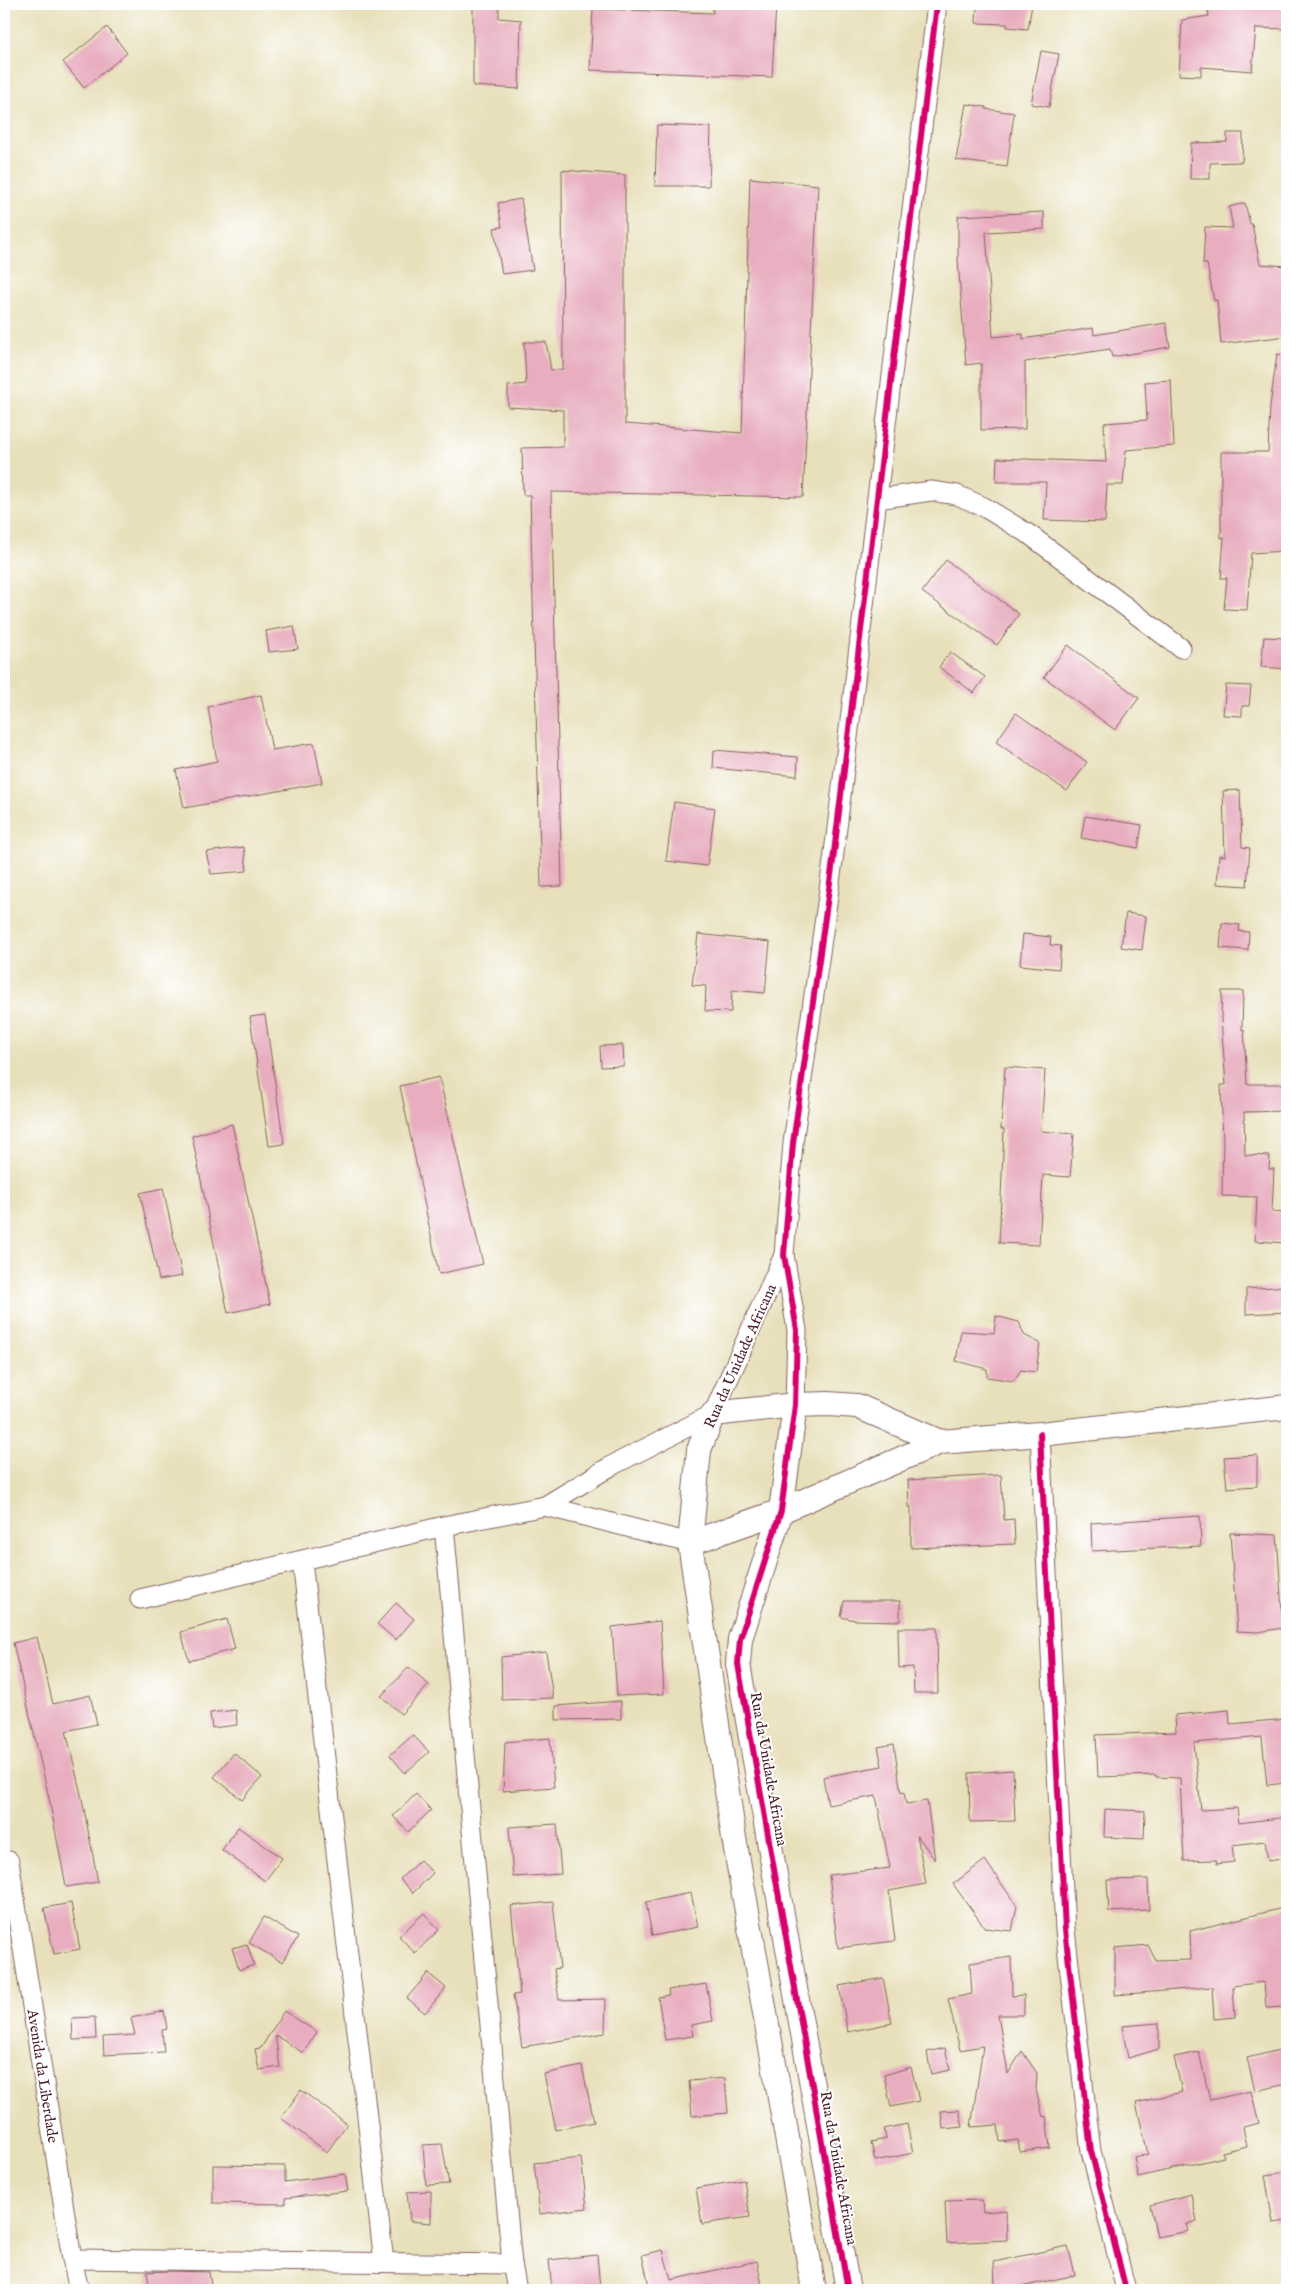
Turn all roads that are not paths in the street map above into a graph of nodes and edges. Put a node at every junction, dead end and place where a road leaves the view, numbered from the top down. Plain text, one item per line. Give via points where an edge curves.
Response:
1 (938, 4) edge
2 (877, 499) junction
3 (1181, 648) dead end
4 (784, 1255) junction
5 (795, 1405) junction
6 (1287, 1407) edge
7 (713, 1414) junction
8 (1040, 1434) junction
9 (940, 1442) junction
10 (545, 1506) junction
11 (781, 1511) junction
12 (444, 1526) junction
13 (690, 1543) junction
14 (302, 1561) junction
15 (140, 1599) dead end
16 (9, 1861) dead end
17 (72, 2259) junction
18 (384, 2262) junction
19 (512, 2264) junction
20 (79, 2290) edge
21 (517, 2290) edge
22 (814, 2290) edge
23 (848, 2290) edge
24 (1126, 2290) edge

1 - 2 street
2 - 3 street via 931,491 957,495 984,507 1030,536
2 - 4 street via 833,861 793,1143
4 - 5 street, Rua da Unidade Africana via 797,1330
4 - 7 street, Rua da Unidade Africana
5 - 7 street
5 - 9 street via 857,1406
5 - 11 street, Rua da Unidade Africana
6 - 8 street
7 - 10 street via 611,1466
7 - 13 street, Rua da Unidade Africana via 700,1450
8 - 9 street
8 - 24 street via 1065,1930 1091,2151
9 - 11 street
10 - 12 street
10 - 13 street
11 - 13 street
11 - 23 street, Rua da Unidade Africana via 740,1639 738,1664
12 - 14 street
12 - 19 street
13 - 22 street, Rua da Unidade Africana via 736,1848
14 - 15 street
14 - 18 street
16 - 17 street, Avenida da Liberdade
17 - 18 street
17 - 20 street, Avenida da Liberdade
18 - 19 street
19 - 21 street

